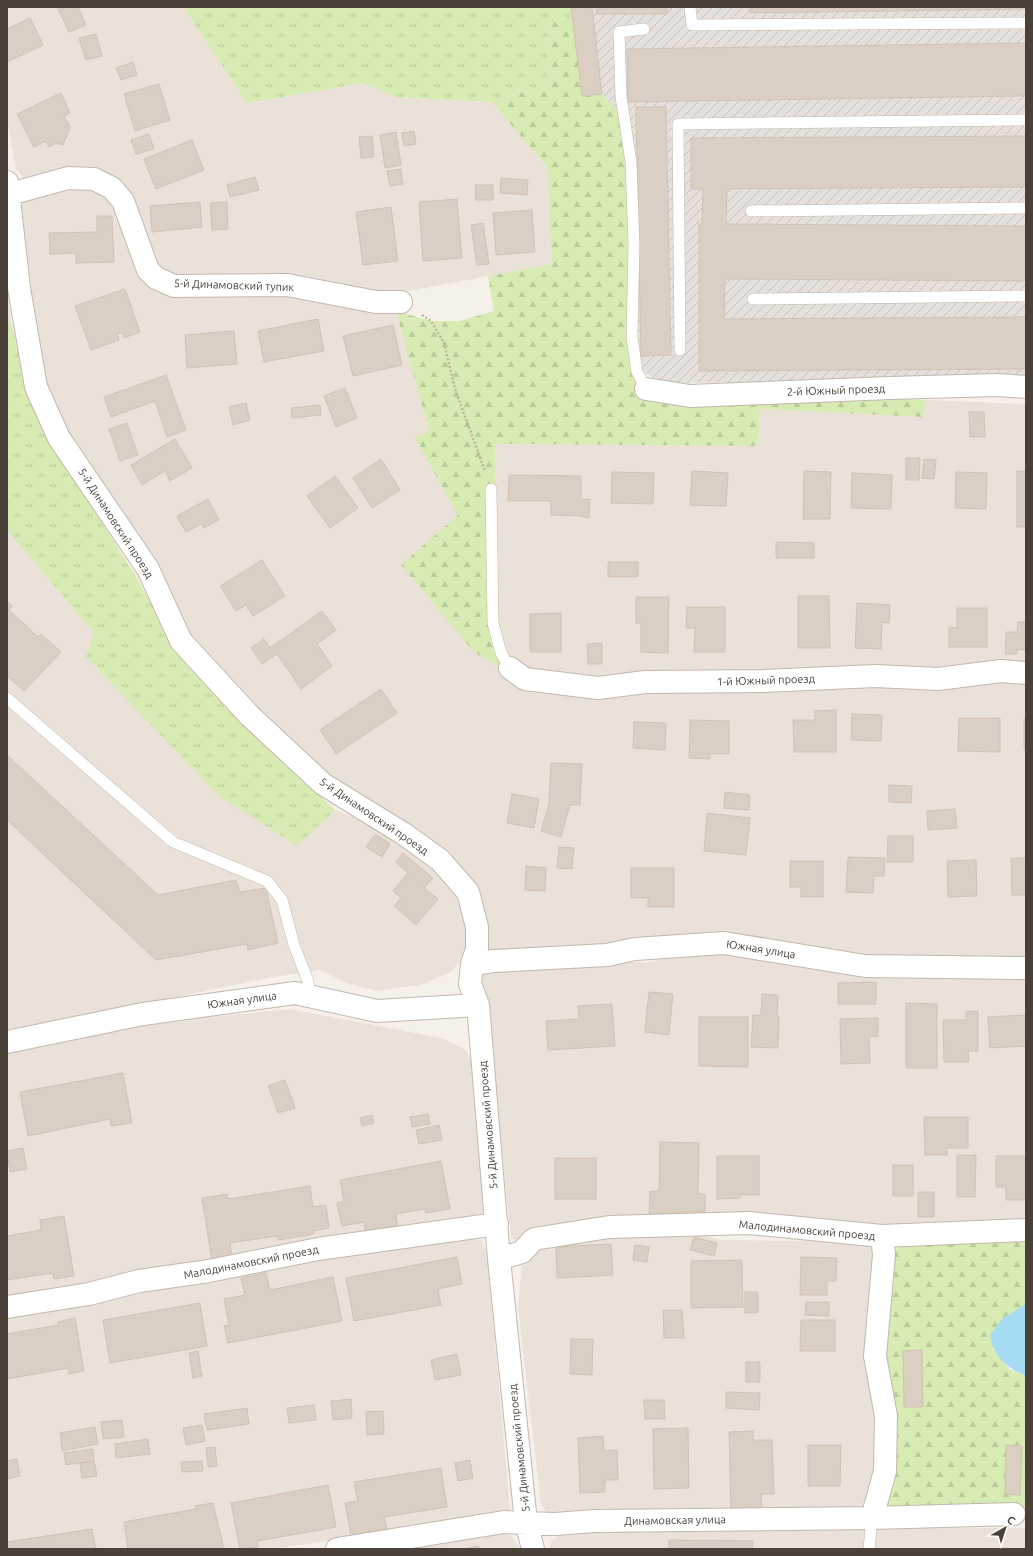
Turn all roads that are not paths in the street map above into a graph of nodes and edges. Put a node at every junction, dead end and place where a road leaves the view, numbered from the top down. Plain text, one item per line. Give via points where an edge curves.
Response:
1 (690, 7) edge
2 (1026, 23) edge
3 (644, 29) dead end
4 (1026, 120) edge
5 (8, 188) edge
6 (1026, 208) edge
7 (752, 211) dead end
8 (1026, 296) edge
9 (753, 299) dead end
10 (401, 302) road end
11 (680, 350) dead end
12 (1026, 387) edge
13 (646, 390) joint
14 (491, 489) road end
15 (510, 668) joint
16 (1026, 673) edge
17 (7, 698) edge
18 (472, 964) junction
19 (1026, 968) edge
20 (309, 996) junction
21 (478, 1005) junction
22 (7, 1042) edge
23 (497, 1224) junction
24 (1026, 1230) edge
25 (882, 1236) junction
26 (499, 1259) junction
27 (7, 1307) edge
28 (1014, 1514) dead end
29 (872, 1518) junction
30 (526, 1522) junction
31 (337, 1549) edge
32 (532, 1549) edge
33 (869, 1549) edge

1 - 2 lane via 692,25
3 - 13 lane via 619,32 621,97 631,162 634,244 632,337 637,372
4 - 11 lane via 678,124
5 - 10 street, 5-й Динамовский тупик via 68,178 94,179 112,188 123,201 148,270 156,278 174,286 287,285 376,302
5 - 18 street, 5-й Динамовский проезд via 19,288 36,387 60,438 148,569 182,641 248,715 323,784 404,834 440,860 468,892 477,927 477,949
6 - 7 lane
8 - 9 lane
12 - 13 street, 2-й Южный проезд via 998,385 690,396
14 - 15 lane via 493,623 500,653
15 - 16 street, 1-й Южный проезд via 525,679 598,688 645,682 876,676 938,679 1001,671
17 - 20 lane via 173,842 267,881 282,900 294,945 308,981
18 - 19 street, Южная улица via 607,955 635,950 724,943 865,966
18 - 21 street, 5-й Динамовский проезд via 470,984
20 - 21 street, Южная улица via 377,1011
20 - 22 street, Южная улица via 295,993 143,1014
21 - 23 street, 5-й Динамовский проезд
23 - 26 street, 5-й Динамовский проезд
23 - 27 street, Малодинамовский проезд via 318,1249 209,1271 139,1281 89,1294
24 - 25 street, Малодинамовский проезд
25 - 26 street, Малодинамовский проезд via 750,1223 609,1227 534,1239 522,1252
25 - 29 street via 884,1255 875,1356 886,1416 884,1471
26 - 30 street, 5-й Динамовский проезд
28 - 29 street, Динамовская улица
29 - 30 street, Динамовская улица via 594,1521 555,1524
29 - 33 lane
30 - 31 street, Динамовская улица via 504,1522
30 - 32 street, 5-й Динамовский проезд

